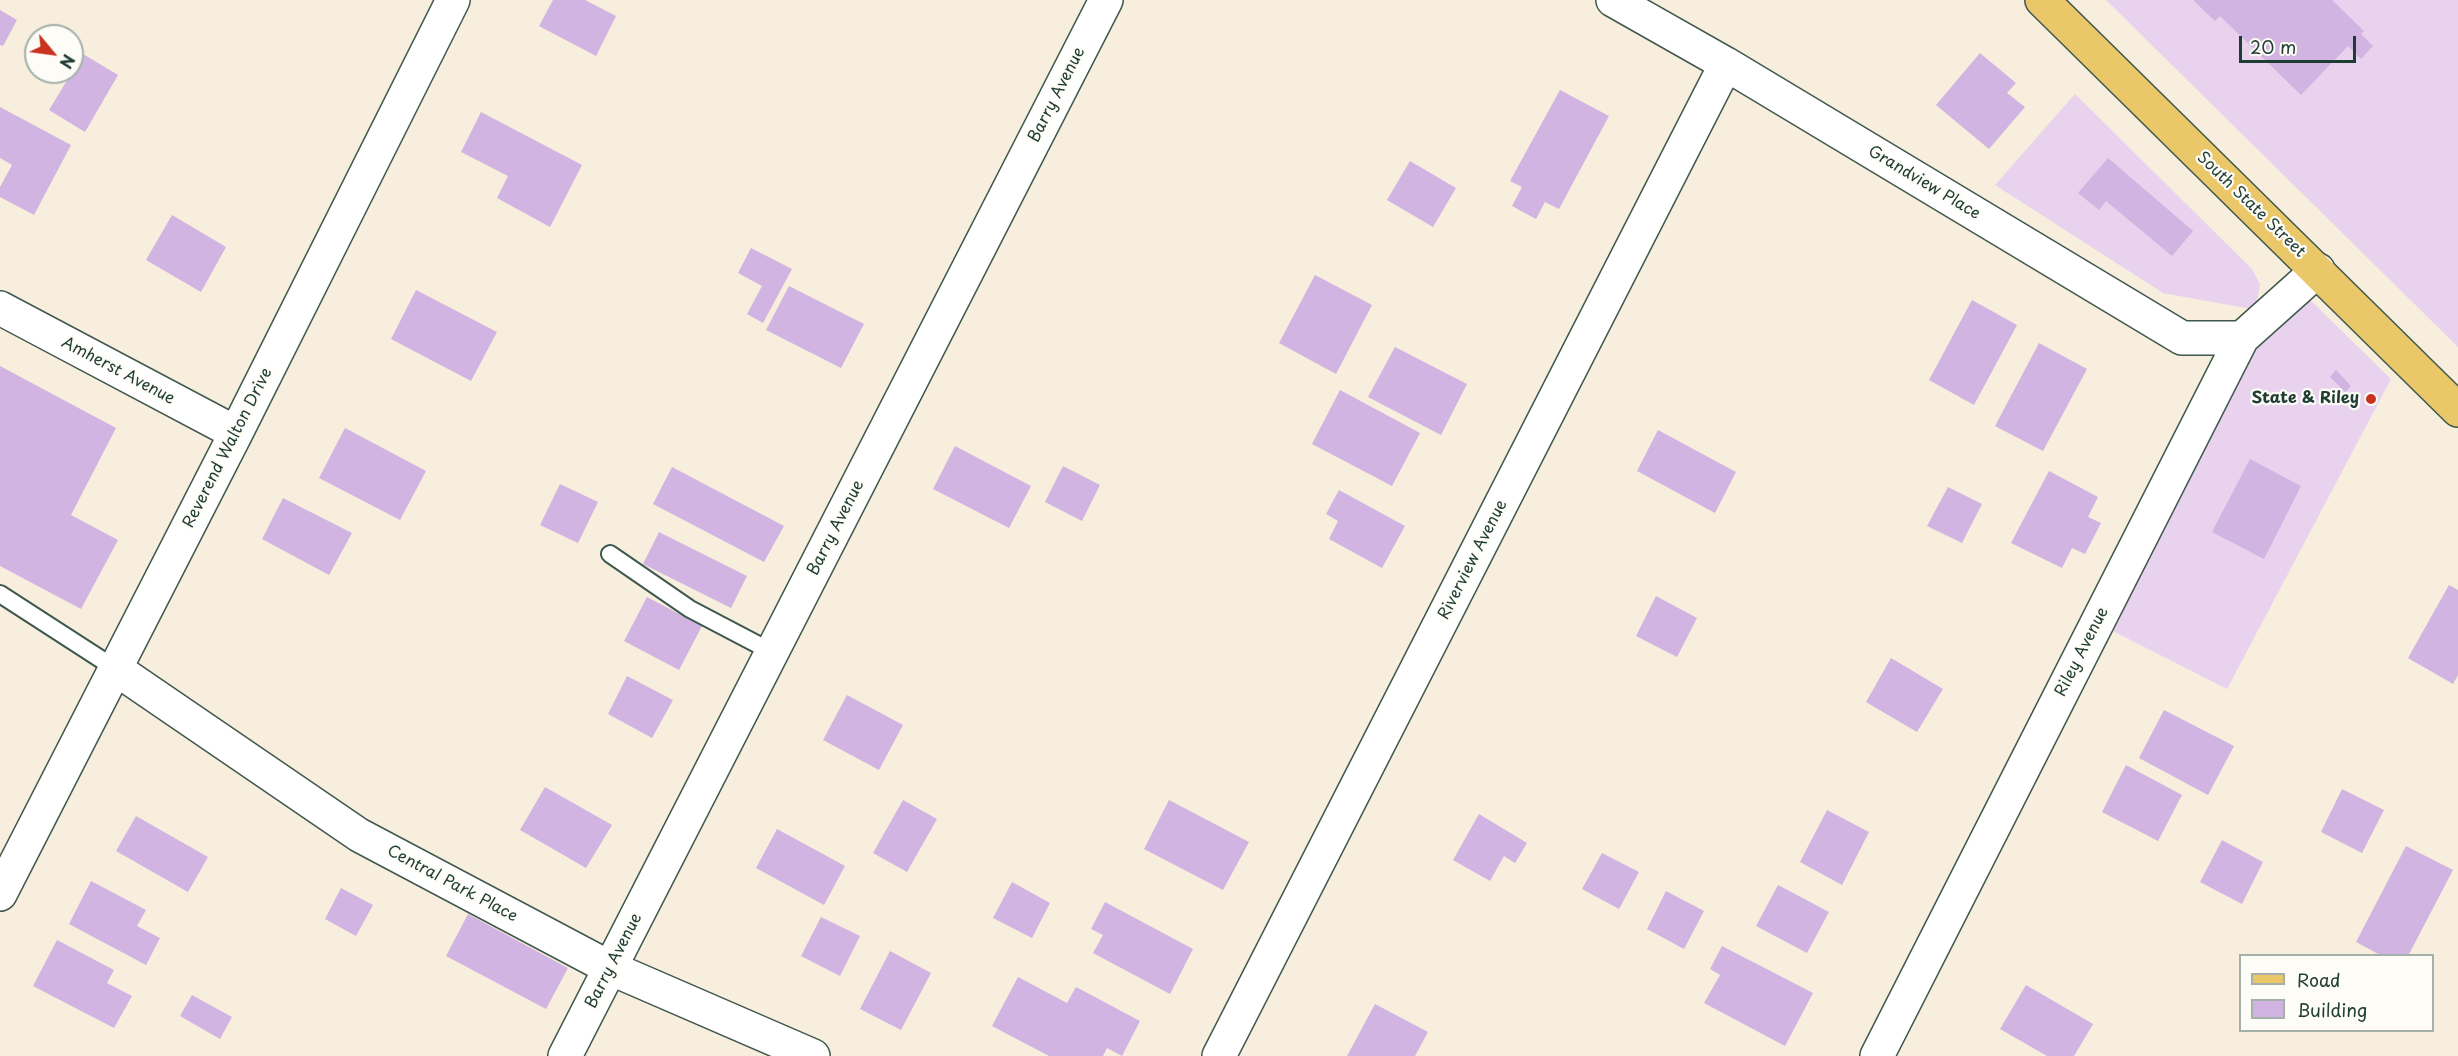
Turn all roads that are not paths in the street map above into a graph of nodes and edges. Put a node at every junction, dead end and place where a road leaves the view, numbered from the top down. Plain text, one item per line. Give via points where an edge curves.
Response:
1 (453, 0) edge
2 (1106, 0) edge
3 (1612, 0) edge
4 (2042, 0) edge
5 (1726, 64) junction
6 (2318, 270) junction
7 (0, 308) edge
8 (2242, 338) junction
9 (2458, 410) edge
10 (236, 433) junction
11 (610, 554) dead end
12 (0, 594) edge
13 (772, 652) junction
14 (116, 669) junction
15 (0, 894) edge
16 (610, 968) junction
17 (565, 1056) edge
18 (813, 1056) edge
19 (1219, 1056) edge
20 (1877, 1056) edge

1 - 10 street, Reverend Walton Drive
2 - 13 street, Barry Avenue
3 - 5 street, Grandview Place
4 - 6 main road, South State Street
5 - 8 street, Grandview Place via 2182,338
5 - 19 street, Riverview Avenue
6 - 8 street, Riley Avenue
6 - 9 main road, South State Street
7 - 10 street, Amherst Avenue
8 - 20 street, Riley Avenue
10 - 14 street, Reverend Walton Drive
11 - 13 lane via 690,609
12 - 14 lane
13 - 16 street, Barry Avenue
14 - 15 street, Reverend Walton Drive
14 - 16 street, Central Park Place via 359,835
16 - 17 street, Barry Avenue
16 - 18 street, Central Park Place

